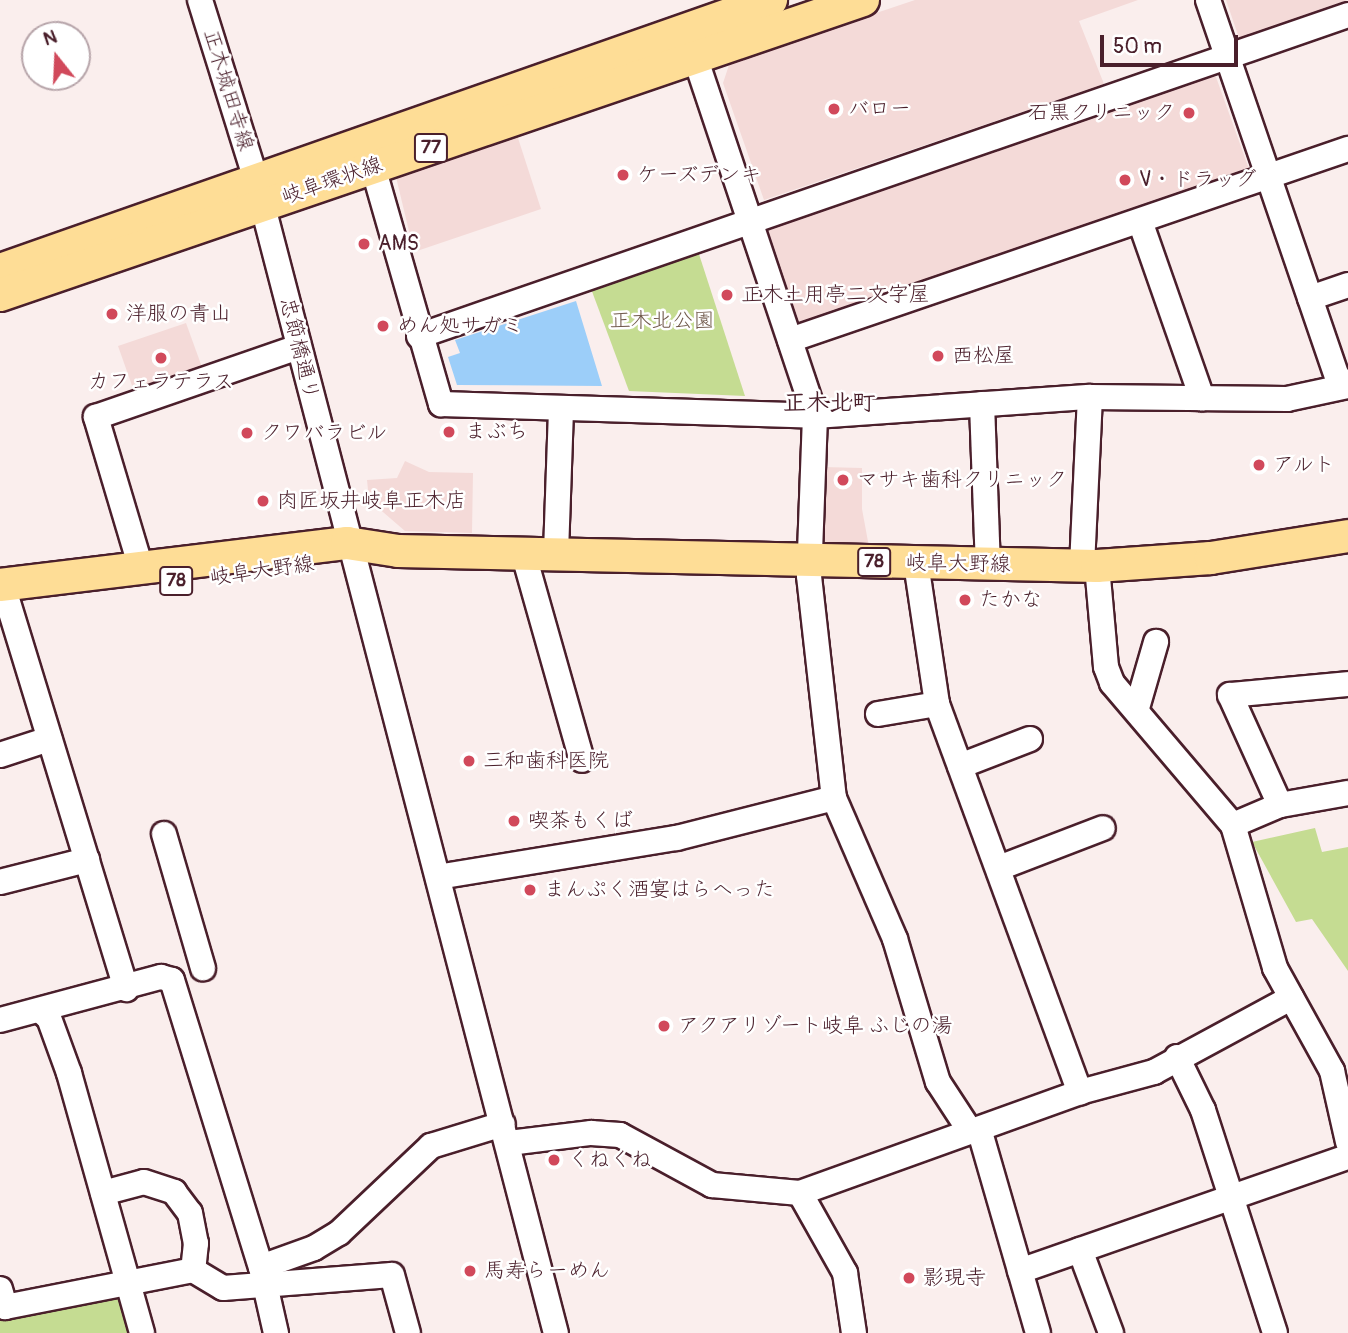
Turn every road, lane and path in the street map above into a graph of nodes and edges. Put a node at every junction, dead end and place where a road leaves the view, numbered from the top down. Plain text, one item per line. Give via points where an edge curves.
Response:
1 (201, 0) edge
2 (771, 0) edge
3 (863, 0) edge
4 (1208, 0) edge
5 (1348, 15) edge
6 (685, 29) junction
7 (1228, 57) junction
8 (695, 60) junction
9 (1348, 149) edge
10 (373, 167) junction
11 (1269, 177) junction
12 (259, 192) junction
13 (750, 221) junction
14 (1140, 221) junction
15 (0, 270) edge
16 (1348, 285) edge
17 (0, 295) edge
18 (1310, 298) junction
19 (419, 335) junction
20 (790, 340) junction
21 (298, 347) junction
22 (1348, 386) edge
23 (1090, 397) junction
24 (1202, 398) junction
25 (982, 404) junction
26 (561, 410) junction
27 (815, 416) junction
28 (1348, 536) edge
29 (350, 551) junction
30 (523, 552) junction
31 (556, 553) junction
32 (808, 561) junction
33 (916, 563) junction
34 (988, 566) junction
35 (1090, 566) junction
36 (141, 568) junction
37 (2, 595) edge
38 (1156, 642) dead end
39 (1348, 684) edge
40 (937, 705) junction
41 (1137, 708) junction
42 (878, 713) dead end
43 (49, 738) junction
44 (1030, 739) dead end
45 (0, 755) edge
46 (582, 760) dead end
47 (960, 765) junction
48 (1348, 793) edge
49 (834, 798) junction
50 (1280, 805) junction
51 (1233, 825) junction
52 (1103, 828) dead end
53 (164, 834) dead end
54 (87, 860) junction
55 (999, 868) junction
56 (438, 877) junction
57 (0, 882) edge
58 (203, 968) dead end
59 (126, 989) junction
60 (1292, 998) junction
61 (42, 1012) junction
62 (0, 1020) edge
63 (1177, 1056) junction
64 (1080, 1092) junction
65 (975, 1132) junction
66 (506, 1133) junction
67 (1348, 1142) edge
68 (1348, 1157) edge
69 (103, 1193) junction
70 (800, 1193) junction
71 (1233, 1198) junction
72 (1080, 1250) junction
73 (193, 1270) junction
74 (1020, 1271) junction
75 (262, 1276) junction
76 (127, 1283) junction
77 (0, 1289) edge
78 (142, 1333) edge
79 (276, 1333) edge
80 (408, 1333) edge
81 (556, 1333) edge
82 (854, 1333) edge
83 (1038, 1333) edge
84 (1111, 1333) edge
85 (1275, 1333) edge

1 - 12 street, 正木城田寺線
2 - 6 main road, 岐阜環状線 / 77
3 - 8 main road, 岐阜環状線 / 77
4 - 7 street
5 - 7 street
6 - 8 street
6 - 12 main road, 岐阜環状線 / 77
7 - 11 street
7 - 13 street
8 - 10 main road, 岐阜環状線 / 77
8 - 13 street
9 - 11 street
10 - 12 main road, 岐阜環状線 / 77
10 - 19 street
11 - 14 street
11 - 18 street
12 - 15 main road, 岐阜環状線 / 77
12 - 17 main road, 岐阜環状線 / 77
12 - 21 street, 忠節橋通り
13 - 19 street
13 - 20 street
14 - 20 street
14 - 24 street
16 - 18 street
18 - 22 street via 1338,376
19 - 26 street via 441,404
20 - 27 street
21 - 29 street, 忠節橋通り
21 - 36 street via 96,416
22 - 24 street via 1287,399
23 - 24 street
23 - 25 street
23 - 35 street
25 - 27 street
25 - 34 street
26 - 27 street
26 - 31 street
27 - 32 street
28 - 35 main road, 岐阜大野線 / 78 via 1212,558
29 - 30 main road, 岐阜大野線 / 78
29 - 36 main road, 岐阜大野線 / 78
29 - 37 main road, 岐阜大野線 / 78
29 - 56 street, 忠節橋通り
30 - 31 main road, 岐阜大野線 / 78
30 - 46 street
31 - 32 main road, 岐阜大野線 / 78
32 - 33 main road, 岐阜大野線 / 78
32 - 49 street via 822,725
33 - 34 main road, 岐阜大野線 / 78
33 - 40 street
34 - 35 main road, 岐阜大野線 / 78
35 - 41 street via 1106,667 1112,683
36 - 37 main road, 岐阜大野線 / 78
37 - 43 street
38 - 41 street
39 - 50 street via 1230,695
40 - 42 street
40 - 47 street
41 - 51 street
43 - 45 street
43 - 54 street
44 - 47 street
47 - 55 street
48 - 50 street
49 - 56 street via 677,838
49 - 65 street via 895,939 938,1082
50 - 51 street
51 - 60 street via 1264,938
52 - 55 street
53 - 58 street
54 - 57 street
54 - 59 street
55 - 64 street
56 - 66 street, 忠節橋通り
59 - 61 street via 55,1004
59 - 75 street via 161,977 172,981
60 - 63 street
60 - 67 street via 1332,1071
61 - 62 street
61 - 69 street via 69,1073
63 - 64 street via 1154,1072
63 - 71 street via 1203,1110
64 - 65 street
65 - 70 street
65 - 74 street
66 - 70 street via 620,1135 712,1185
66 - 75 street via 431,1146 339,1233
66 - 81 street, 忠節橋通り
68 - 71 street
69 - 73 street via 144,1182 174,1192 190,1213 196,1243
69 - 76 street
70 - 82 street via 845,1273
71 - 72 street
71 - 85 street
72 - 74 street
72 - 84 street
73 - 75 street via 223,1288
73 - 76 street
74 - 83 street
75 - 79 street
75 - 80 street via 392,1275
76 - 77 street via 5,1307
76 - 78 street

